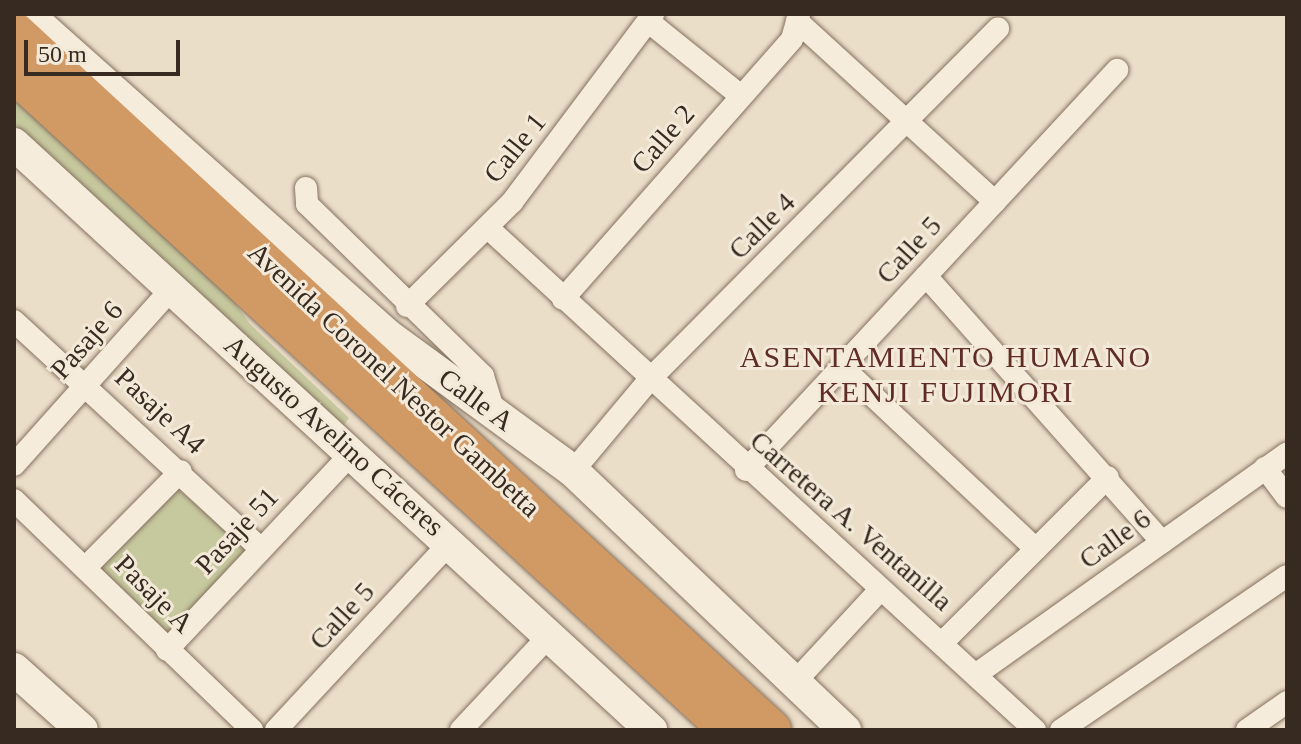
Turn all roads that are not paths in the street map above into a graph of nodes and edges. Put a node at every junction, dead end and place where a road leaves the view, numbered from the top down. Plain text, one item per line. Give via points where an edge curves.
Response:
1 (27, 14) edge
2 (798, 17) edge
3 (651, 18) edge
4 (998, 28) dead end
5 (14, 32) edge
6 (1117, 70) dead end
7 (14, 72) edge
8 (741, 96) junction
9 (908, 122) junction
10 (14, 144) edge
11 (306, 188) dead end
12 (995, 202) junction
13 (487, 227) junction
14 (926, 276) junction
15 (172, 288) junction
16 (563, 299) junction
17 (407, 306) junction
18 (14, 321) edge
19 (842, 367) junction
20 (650, 379) junction
21 (89, 386) junction
22 (494, 413) junction
23 (1287, 453) edge
24 (351, 454) junction
25 (14, 465) edge
26 (1265, 468) junction
27 (746, 470) junction
28 (181, 471) junction
29 (573, 471) junction
30 (1108, 477) junction
31 (1287, 497) edge
32 (14, 500) edge
33 (451, 542) junction
34 (1162, 542) junction
35 (261, 549) junction
36 (1036, 549) junction
37 (85, 568) junction
38 (1287, 576) edge
39 (881, 589) junction
40 (550, 635) junction
41 (943, 642) junction
42 (167, 650) junction
43 (14, 669) edge
44 (978, 673) junction
45 (793, 684) junction
46 (14, 696) edge
47 (1287, 702) edge
48 (51, 730) edge
49 (82, 730) edge
50 (252, 730) edge
51 (276, 730) edge
52 (461, 730) edge
53 (651, 730) edge
54 (730, 730) edge
55 (771, 730) edge
56 (845, 730) edge
57 (1035, 730) edge
58 (1061, 730) edge
59 (1247, 730) edge

1 - 22 street, Calle A via 386,334
2 - 8 street, Calle 2 via 792,39
2 - 9 street
3 - 8 street
3 - 13 street, Calle 1 via 577,119
4 - 9 street, Calle 4
5 - 55 highway, Avenida Coronel Nestor Gambetta
6 - 12 street, Calle 5
7 - 54 highway, Avenida Coronel Nestor Gambetta
8 - 16 street, Calle 2
9 - 12 street
9 - 20 street, Calle 4
10 - 15 street, Augusto Avelino Cáceres
11 - 17 street via 307,204
12 - 14 street, Calle 5
13 - 16 street, Carretera A. Ventanilla
13 - 17 street, Calle 1
14 - 19 street, Calle 5
14 - 30 street
15 - 21 street, Pasaje 6
15 - 24 street, Augusto Avelino Cáceres
16 - 20 street, Carretera A. Ventanilla
17 - 22 street via 483,376
18 - 21 street, Pasaje A4
19 - 27 street, Calle 5
19 - 36 street
20 - 27 street, Carretera A. Ventanilla
20 - 29 street, Calle 4
21 - 25 street, Pasaje 6
21 - 28 street, Pasaje A4
22 - 29 street, Calle A
23 - 26 street, Calle 6
24 - 33 street, Augusto Avelino Cáceres
24 - 35 street, Pasaje 51
26 - 31 street
26 - 34 street, Calle 6
27 - 39 street, Carretera A. Ventanilla
28 - 35 street, Pasaje A4
28 - 37 street
29 - 45 street, Calle A
30 - 34 street
30 - 36 street
32 - 37 street, Pasaje A
33 - 40 street, Augusto Avelino Cáceres
33 - 51 street, Calle 5
34 - 44 street, Calle 6
35 - 42 street, Pasaje 51
36 - 41 street
37 - 42 street, Pasaje A
38 - 58 street
39 - 41 street, Carretera A. Ventanilla
39 - 45 street
40 - 52 street
40 - 53 street, Augusto Avelino Cáceres
41 - 44 street, Carretera A. Ventanilla
42 - 50 street, Pasaje A
43 - 49 street
44 - 57 street, Carretera A. Ventanilla
45 - 56 street, Calle A
46 - 48 street
47 - 59 street

